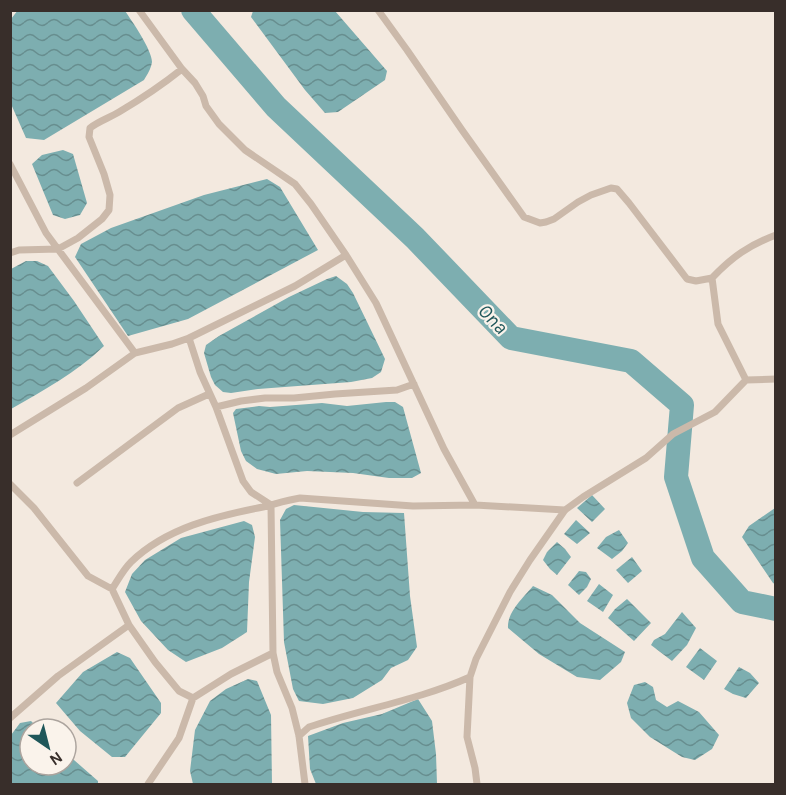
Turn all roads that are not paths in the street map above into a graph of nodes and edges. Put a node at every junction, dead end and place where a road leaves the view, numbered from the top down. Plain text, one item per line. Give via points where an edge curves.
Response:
1 (139, 10) edge
2 (378, 10) edge
3 (182, 69) junction
4 (10, 164) edge
5 (776, 235) edge
6 (58, 249) junction
7 (10, 253) edge
8 (346, 255) junction
9 (712, 278) junction
10 (189, 338) junction
11 (135, 353) junction
12 (776, 379) edge
13 (746, 380) junction
14 (414, 384) junction
15 (209, 394) junction
16 (216, 407) junction
17 (10, 435) edge
18 (77, 483) dead end
19 (11, 485) edge
20 (271, 505) junction
21 (475, 505) junction
22 (565, 510) junction
23 (112, 589) junction
24 (129, 625) junction
25 (273, 653) junction
26 (470, 676) junction
27 (193, 698) junction
28 (10, 718) edge
29 (299, 736) junction
30 (148, 784) edge
31 (305, 784) edge
32 (477, 784) edge

1 - 3 lane
2 - 9 lane via 524,217 546,222 591,195 617,189 687,279
3 - 6 lane via 90,129 89,137 110,195 109,210 78,238
3 - 8 lane via 219,124 245,150 295,184
4 - 6 lane
5 - 9 lane via 741,252
6 - 7 lane
6 - 11 lane
8 - 10 lane via 295,286
8 - 14 lane via 376,303
9 - 13 lane via 718,324
10 - 11 lane
10 - 15 lane
11 - 17 lane
12 - 13 lane
13 - 22 lane via 715,411 673,434 646,458
14 - 16 lane via 397,390 265,398
14 - 21 lane
15 - 16 lane
15 - 18 lane via 178,408
16 - 20 lane via 243,481 251,492
19 - 23 lane via 88,576
20 - 21 lane via 300,498 413,506
20 - 23 lane via 178,530 131,562
20 - 25 lane
21 - 22 lane
22 - 26 lane via 510,592
23 - 24 lane
24 - 27 lane via 174,686
24 - 28 lane via 58,676
25 - 27 lane
25 - 29 lane
26 - 29 lane via 317,724
26 - 32 lane via 467,737
27 - 30 lane via 179,738
29 - 31 lane

